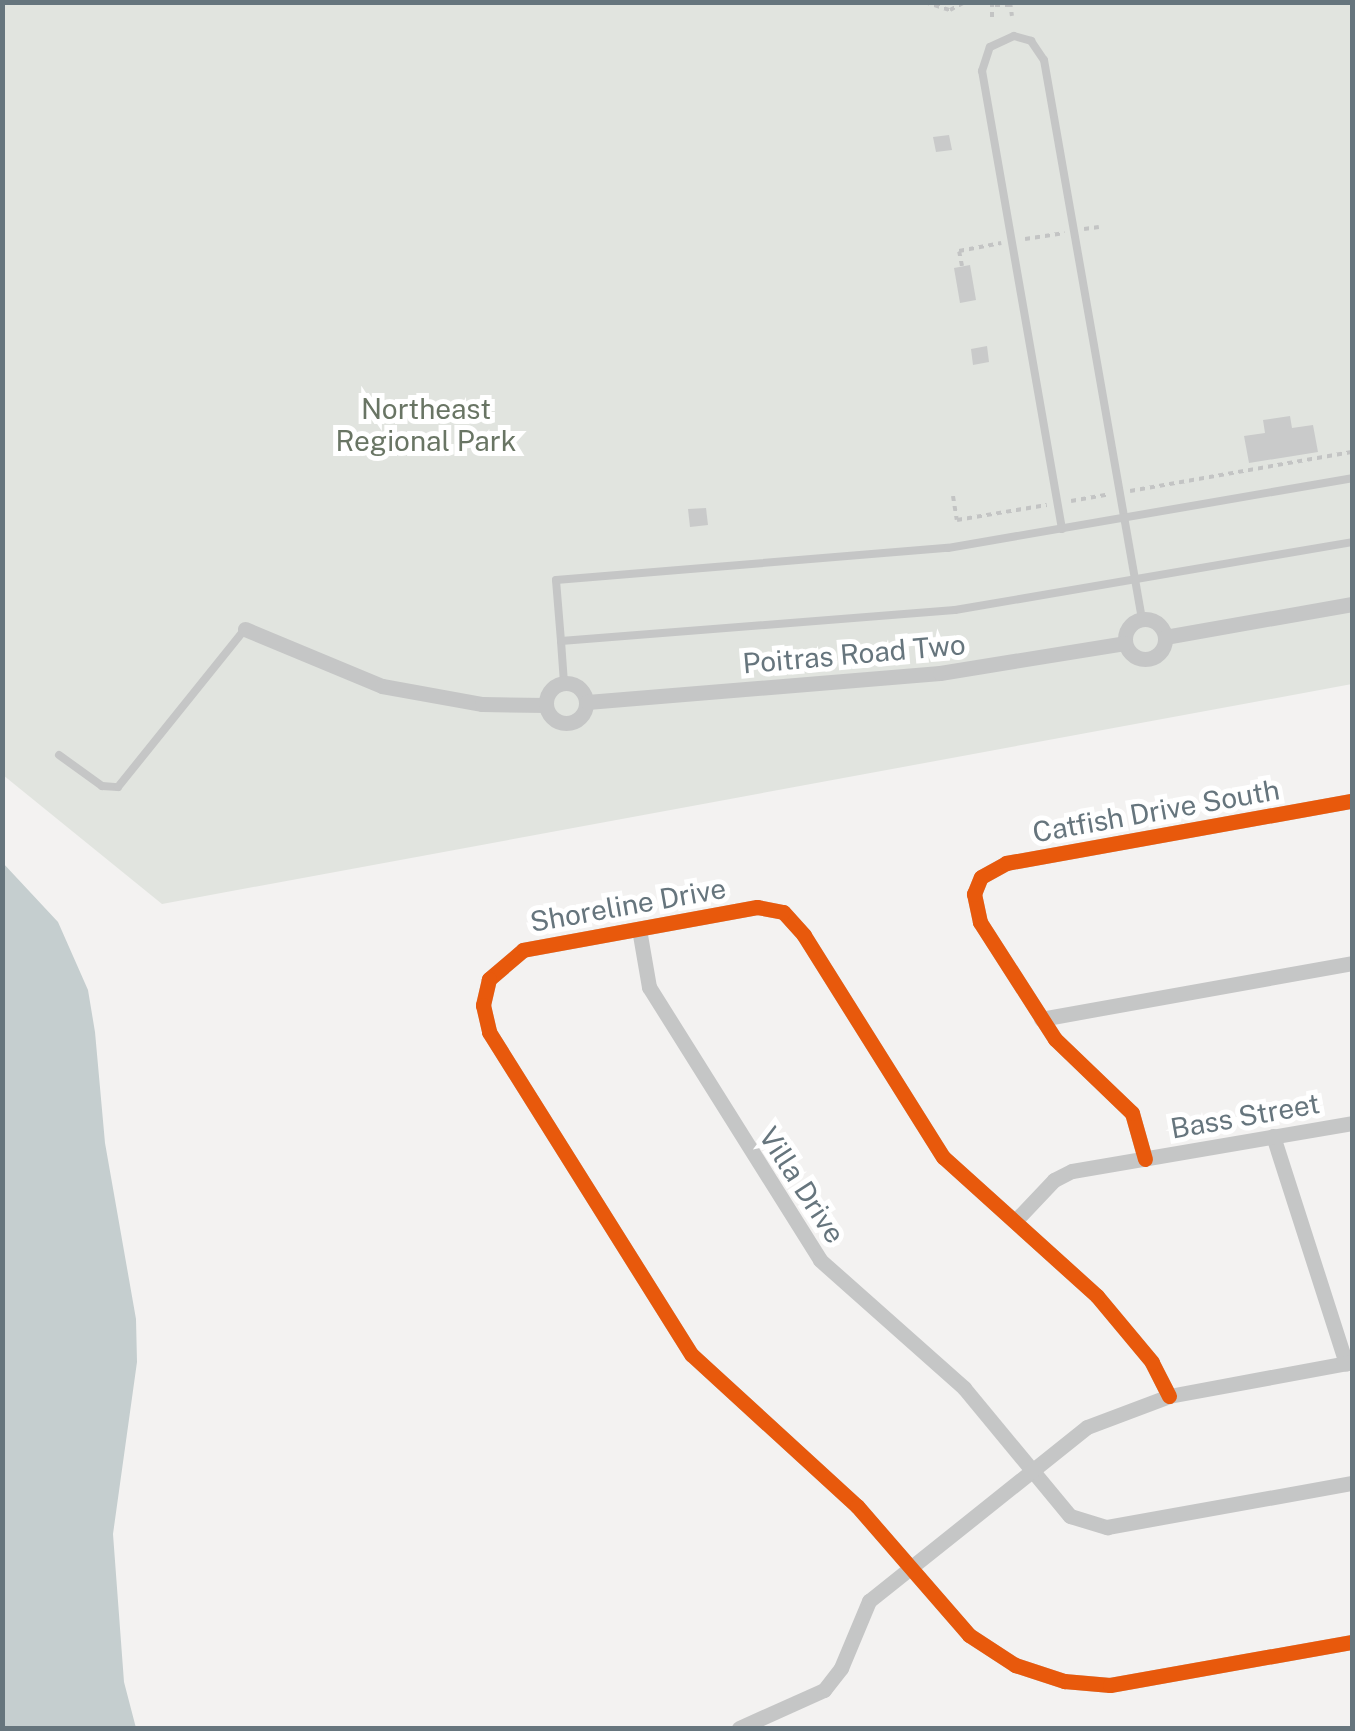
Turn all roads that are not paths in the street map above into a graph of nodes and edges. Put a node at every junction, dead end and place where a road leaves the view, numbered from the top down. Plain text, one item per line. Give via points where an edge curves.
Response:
1 (1352, 478) edge
2 (1124, 518) junction
3 (1062, 528) junction
4 (1352, 542) edge
5 (1135, 580) junction
6 (1352, 604) edge
7 (1142, 619) junction
8 (246, 629) joint
9 (1165, 636) junction
10 (561, 641) junction
11 (1125, 643) junction
12 (564, 683) junction
13 (586, 702) junction
14 (546, 705) junction
15 (59, 755) dead end
16 (1352, 801) edge
17 (638, 930) junction
18 (1352, 963) edge
19 (1041, 1019) junction
20 (1352, 1123) edge
21 (1273, 1136) junction
22 (1145, 1159) junction
23 (1016, 1220) junction
24 (1349, 1363) edge
25 (1169, 1396) junction
26 (1030, 1466) junction
27 (1352, 1483) edge
28 (909, 1567) junction
29 (1352, 1642) edge
30 (739, 1728) edge

1 - 2 lane
2 - 3 lane
2 - 3 lane via 1044,60 1031,41 1014,36 990,47 982,71
2 - 5 lane
3 - 10 lane via 948,548 556,580
4 - 5 lane
5 - 7 lane
5 - 10 lane via 955,610
6 - 9 street, Poitras Road Two
7 - 9 street via 1156,622
7 - 11 street via 1130,625
8 - 14 street, Poitras Road Two via 382,686 482,704
8 - 15 lane via 118,787 102,786
9 - 11 street, Poitras Road Two via 1160,653 1148,659 1136,658
10 - 12 lane
11 - 13 street, Poitras Road Two via 940,673
12 - 13 street via 578,686
12 - 14 street via 548,693
13 - 14 street, Poitras Road Two via 581,717 568,724 551,717
16 - 19 street, Catfish Drive South via 987,871 976,886 980,922
17 - 23 street, Shoreline Drive via 757,907 782,912 804,935 943,1158
17 - 26 street, Villa Drive via 649,987 820,1260 940,1364
17 - 28 street, Shoreline Drive via 506,958 486,992 489,1032 692,1355 857,1506
18 - 19 street
19 - 22 street via 1084,1072 1132,1113
20 - 21 street, Bass Street
21 - 22 street, Bass Street
21 - 24 street
22 - 23 street, Bass Street via 1061,1176
23 - 25 street, Shoreline Drive via 1096,1296 1152,1362
24 - 25 street
25 - 26 street via 1102,1419
26 - 27 street, Villa Drive via 1070,1516 1108,1528
26 - 28 street
28 - 29 street, Shoreline Drive via 970,1636 1015,1665 1064,1681 1110,1684
28 - 30 street via 864,1609 833,1682

